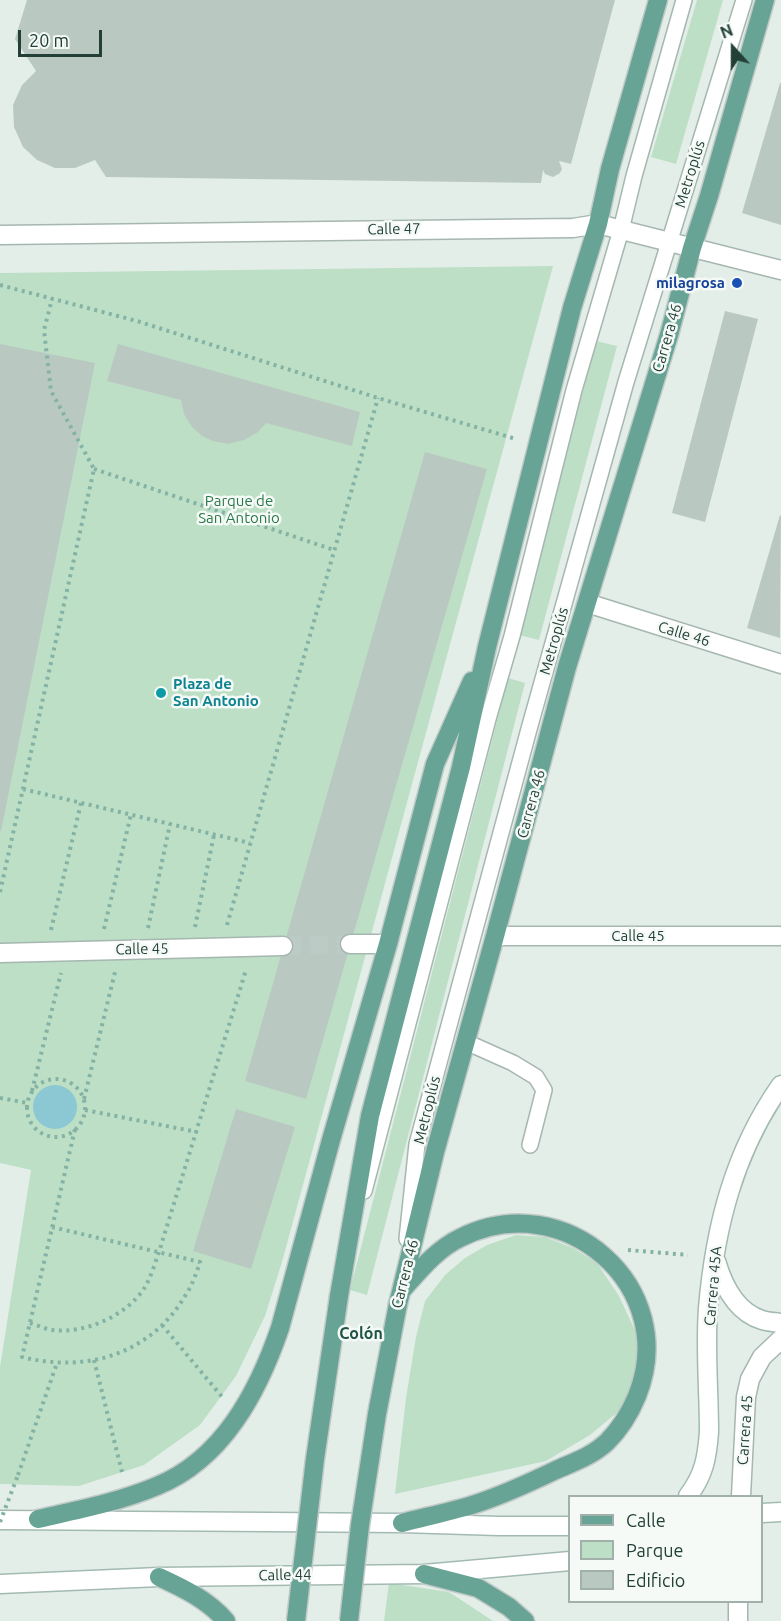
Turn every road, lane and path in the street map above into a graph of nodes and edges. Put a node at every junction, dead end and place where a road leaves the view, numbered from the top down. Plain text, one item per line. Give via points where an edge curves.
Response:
1 (658, 0) edge
2 (684, 0) edge
3 (744, 0) edge
4 (765, 0) edge
5 (598, 224) junction
6 (621, 230) junction
7 (0, 235) edge
8 (670, 242) junction
9 (692, 248) junction
10 (781, 270) edge
11 (0, 285) edge
12 (52, 299) junction
13 (378, 398) junction
14 (516, 439) dead end
15 (94, 469) junction
16 (334, 550) junction
17 (587, 603) junction
18 (487, 647) junction
19 (781, 664) edge
20 (23, 789) junction
21 (81, 803) junction
22 (131, 814) junction
23 (170, 824) junction
24 (214, 834) junction
25 (250, 843) junction
26 (0, 892) edge
27 (230, 914) dead end
28 (54, 918) dead end
29 (106, 920) dead end
30 (150, 921) dead end
31 (195, 923) dead end
32 (495, 936) junction
33 (781, 936) edge
34 (350, 944) tunnel mouth
35 (388, 944) junction
36 (254, 946) junction
37 (284, 946) tunnel mouth
38 (121, 950) junction
39 (66, 951) junction
40 (0, 953) edge
41 (466, 1042) junction
42 (781, 1085) edge
43 (32, 1092) junction
44 (0, 1098) edge
45 (84, 1100) junction
46 (28, 1103) junction
47 (85, 1110) junction
48 (75, 1130) junction
49 (197, 1132) junction
50 (530, 1145) dead end
51 (52, 1227) junction
52 (595, 1248) junction
53 (159, 1252) junction
54 (688, 1255) dead end
55 (714, 1257) junction
56 (344, 1264) junction
57 (400, 1297) junction
58 (30, 1323) junction
59 (781, 1323) edge
60 (162, 1325) junction
61 (781, 1339) edge
62 (94, 1360) junction
63 (57, 1363) junction
64 (239, 1417) junction
65 (690, 1495) edge
66 (741, 1495) edge
67 (129, 1497) junction
68 (781, 1512) edge
69 (763, 1513) edge
70 (38, 1519) junction
71 (0, 1521) edge
72 (402, 1523) junction
73 (568, 1526) edge
74 (568, 1561) edge
75 (424, 1574) junction
76 (159, 1577) junction
77 (0, 1584) edge
78 (738, 1603) edge
79 (226, 1621) edge
80 (296, 1621) edge
81 (349, 1621) edge
82 (525, 1621) edge
83 (738, 1621) edge

1 - 5 main road
2 - 6 lane
3 - 8 lane, Metroplús
4 - 9 main road, Carrera 46
5 - 6 street, Calle 47
5 - 7 street, Calle 47 via 573,228
5 - 18 main road via 572,308
6 - 8 street, Calle 47
6 - 56 lane via 574,390
8 - 9 street, Calle 47
8 - 57 lane, Metroplús via 626,382 417,1144
9 - 10 street, Calle 47
9 - 17 main road, Carrera 46
11 - 12 path
12 - 13 path via 137,321
12 - 15 path via 44,330 51,391
13 - 14 path
13 - 16 path
15 - 16 path
15 - 20 path
16 - 25 path
17 - 19 street, Calle 46
17 - 32 main road, Carrera 46
18 - 35 main road via 435,764
18 - 56 main road via 461,767 370,1116
20 - 21 path
20 - 26 path
21 - 22 path
21 - 28 path
22 - 23 path
22 - 29 path
23 - 24 path
23 - 30 path
24 - 25 path
24 - 31 path
25 - 27 path
32 - 33 street, Calle 45
32 - 41 main road, Carrera 46
34 - 35 street
35 - 64 main road via 280,1328 256,1388
36 - 37 street, Calle 45
36 - 38 street, Calle 45
36 - 49 path
38 - 39 street, Calle 45
38 - 45 path
39 - 40 street, Calle 45
39 - 43 path
41 - 50 lane via 513,1063 536,1077 544,1089
41 - 57 main road, Carrera 46
42 - 55 street, Carrera 45A via 746,1145 729,1192
43 - 45 path via 47,1080 65,1080 80,1091
43 - 46 path
44 - 46 path
45 - 47 path
46 - 48 path via 31,1122 46,1135 56,1137
47 - 48 path
47 - 49 path
48 - 51 path
49 - 53 path
51 - 53 path
51 - 58 path
52 - 54 path
52 - 57 main road via 575,1236 529,1224 482,1229 439,1250
52 - 72 main road via 625,1279 636,1299 644,1330 646,1363 641,1385 622,1424 591,1455 523,1486
53 - 58 path via 145,1287 127,1307 104,1322 60,1330
53 - 60 path via 200,1262 185,1296
55 - 59 street via 721,1278 744,1311 762,1320
55 - 65 street, Carrera 45A via 708,1310 708,1452 699,1483
56 - 80 main road, bridge
57 - 81 main road, Carrera 46, bridge via 375,1425
58 - 63 path via 22,1357
60 - 62 path via 130,1348
60 - 64 path
61 - 66 street, Carrera 45 via 762,1358 750,1379
62 - 63 path
62 - 67 path
63 - 71 path, bridge
64 - 67 main road via 217,1444 187,1470
67 - 70 main road
68 - 69 street
70 - 71 street
70 - 72 street
72 - 73 street
74 - 75 street, Calle 44
75 - 76 street, Calle 44
75 - 82 main road via 478,1588 509,1606
76 - 77 street, Calle 44
76 - 79 main road via 203,1601
78 - 83 street

